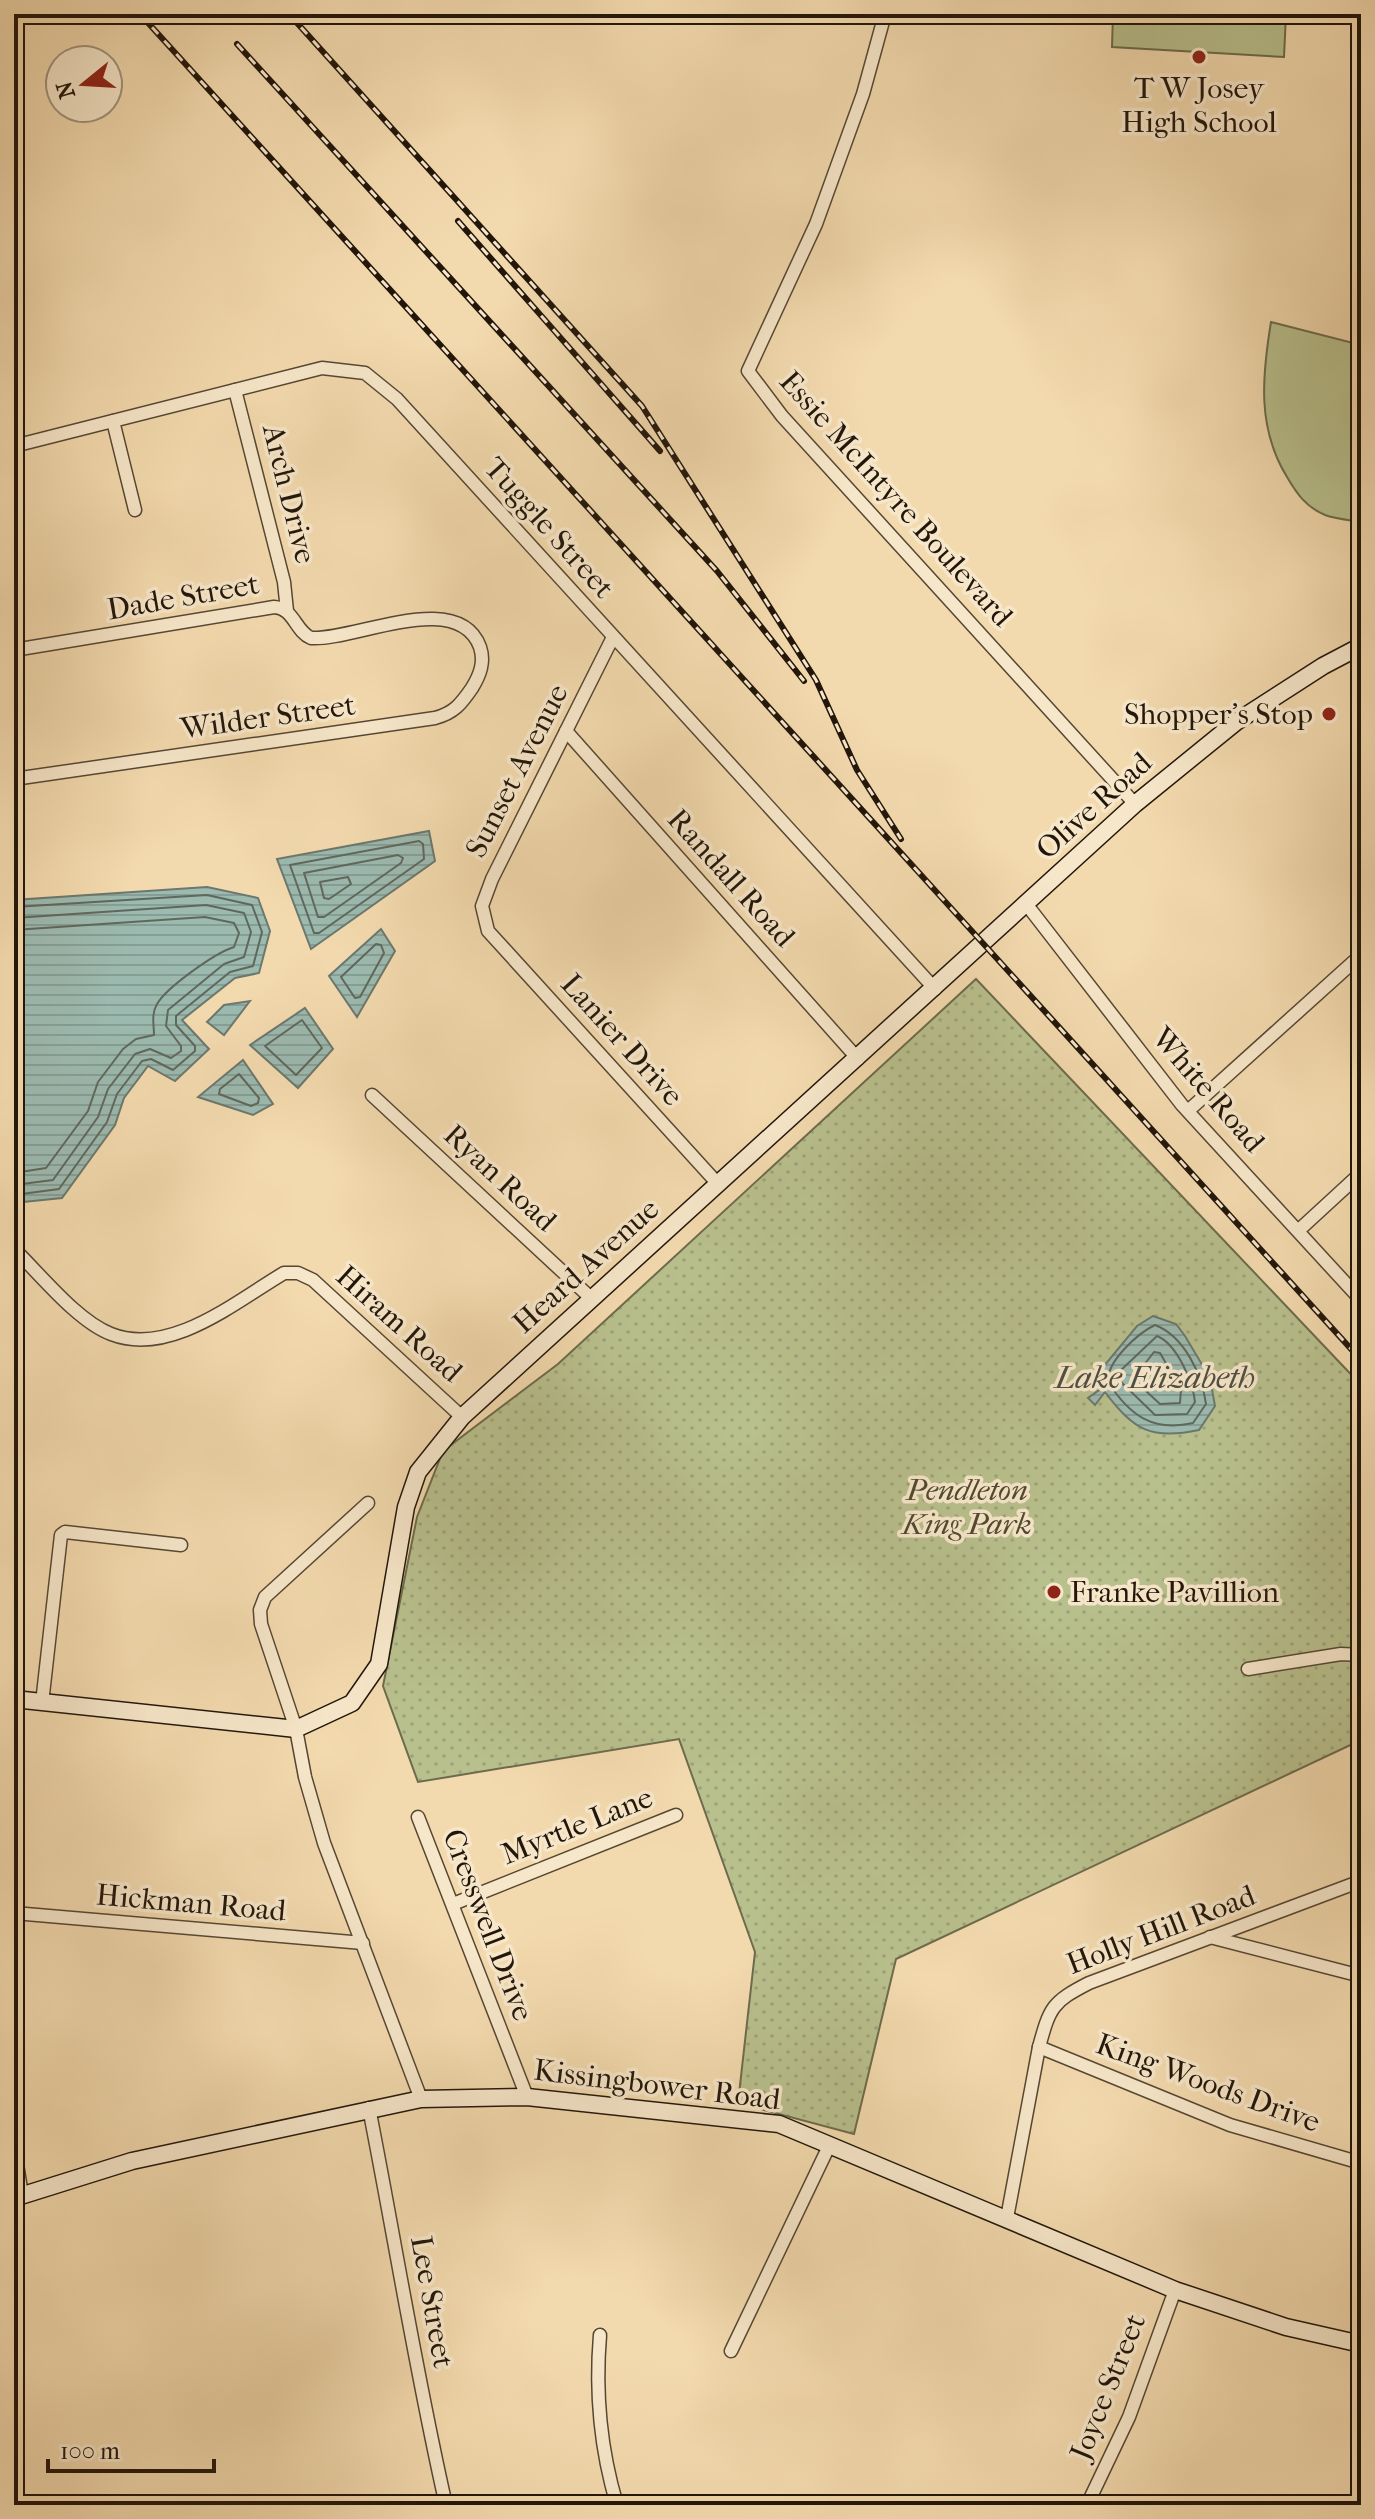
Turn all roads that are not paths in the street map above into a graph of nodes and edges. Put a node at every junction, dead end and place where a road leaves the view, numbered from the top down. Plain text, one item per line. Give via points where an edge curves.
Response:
1 (885, 14) edge
2 (235, 390) junction
3 (113, 421) junction
4 (14, 446) edge
5 (135, 510) dead end
6 (287, 611) junction
7 (613, 637) junction
8 (479, 645) joint
9 (1361, 647) edge
10 (14, 650) edge
11 (566, 731) junction
12 (14, 779) edge
13 (1135, 804) junction
14 (1027, 905) junction
15 (488, 931) joint
16 (1361, 955) edge
17 (935, 989) junction
18 (858, 1059) junction
19 (372, 1095) dead end
20 (1189, 1110) junction
21 (1361, 1173) edge
22 (718, 1184) junction
23 (1299, 1230) junction
24 (14, 1249) edge
25 (592, 1299) junction
26 (1361, 1300) edge
27 (462, 1417) junction
28 (368, 1503) dead end
29 (181, 1545) dead end
30 (1361, 1655) edge
31 (1248, 1669) dead end
32 (14, 1699) edge
33 (42, 1703) junction
34 (296, 1729) junction
35 (676, 1815) dead end
36 (418, 1817) dead end
37 (1361, 1881) edge
38 (453, 1904) junction
39 (14, 1913) edge
40 (1210, 1937) junction
41 (363, 1943) junction
42 (1361, 1976) edge
43 (1039, 2047) junction
44 (527, 2097) junction
45 (421, 2099) junction
46 (369, 2108) junction
47 (830, 2144) junction
48 (14, 2146) edge
49 (1361, 2163) edge
50 (18, 2197) edge
51 (1007, 2218) junction
52 (1175, 2290) junction
53 (600, 2335) dead end
54 (1361, 2344) edge
55 (731, 2351) dead end
56 (1088, 2503) dead end
57 (446, 2505) edge
58 (617, 2505) edge

1 - 13 street, Essie McIntyre Boulevard via 863,94 816,224 748,371 782,416
2 - 3 street, Tuggle Street
2 - 6 street, Arch Drive
2 - 7 street, Tuggle Street via 322,368 356,370 376,379
3 - 4 street, Tuggle Street
3 - 5 street
6 - 8 street, Dade Street via 311,638 441,620 462,625
6 - 10 street, Dade Street via 264,608
7 - 11 street, Sunset Avenue
7 - 17 street, Tuggle Street
8 - 12 street, Wilder Street via 479,677 458,708 435,718
9 - 13 street, Olive Road via 1236,722
11 - 15 street, Sunset Avenue via 492,879 482,906
11 - 18 street, Randall Road
13 - 14 street, Olive Road
14 - 17 street, Heard Avenue
14 - 20 street, White Road
15 - 22 street, Lanier Drive
16 - 20 street
17 - 18 street, Heard Avenue
18 - 22 street, Heard Avenue
19 - 25 street, Ryan Road
20 - 23 street, White Road
21 - 23 street
22 - 25 street, Heard Avenue
23 - 26 street, White Road
24 - 27 street, Hiram Road via 85,1317 109,1334 141,1341 178,1334 284,1273 298,1273 313,1280
25 - 27 street, Heard Avenue
27 - 34 street, Heard Avenue via 418,1472 406,1507 379,1664 352,1703
28 - 34 street via 265,1597 260,1610
29 - 33 street via 61,1535
30 - 31 street
32 - 33 street
33 - 34 street
34 - 41 street via 324,1843
35 - 38 street, Myrtle Lane
36 - 38 street, Cresswell Drive
37 - 40 street, Holly Hill Road
38 - 44 street, Cresswell Drive
39 - 41 street, Hickman Road
40 - 42 street
40 - 43 street, Holly Hill Road via 1059,1998 1046,2019
41 - 45 street
43 - 49 street, King Woods Drive via 1230,2125
43 - 51 street, Holly Hill Road
44 - 45 street, Kissingbower Road
44 - 47 street, Kissingbower Road via 779,2124
45 - 46 street, Kissingbower Road
46 - 50 street, Kissingbower Road via 132,2161
46 - 57 street, Lee Street via 423,2409
47 - 51 street, Kissingbower Road
47 - 55 street
48 - 50 street
51 - 52 street, Kissingbower Road
52 - 54 street, Kissingbower Road via 1286,2327
52 - 56 street, Joyce Street via 1129,2417
53 - 58 street via 601,2447

